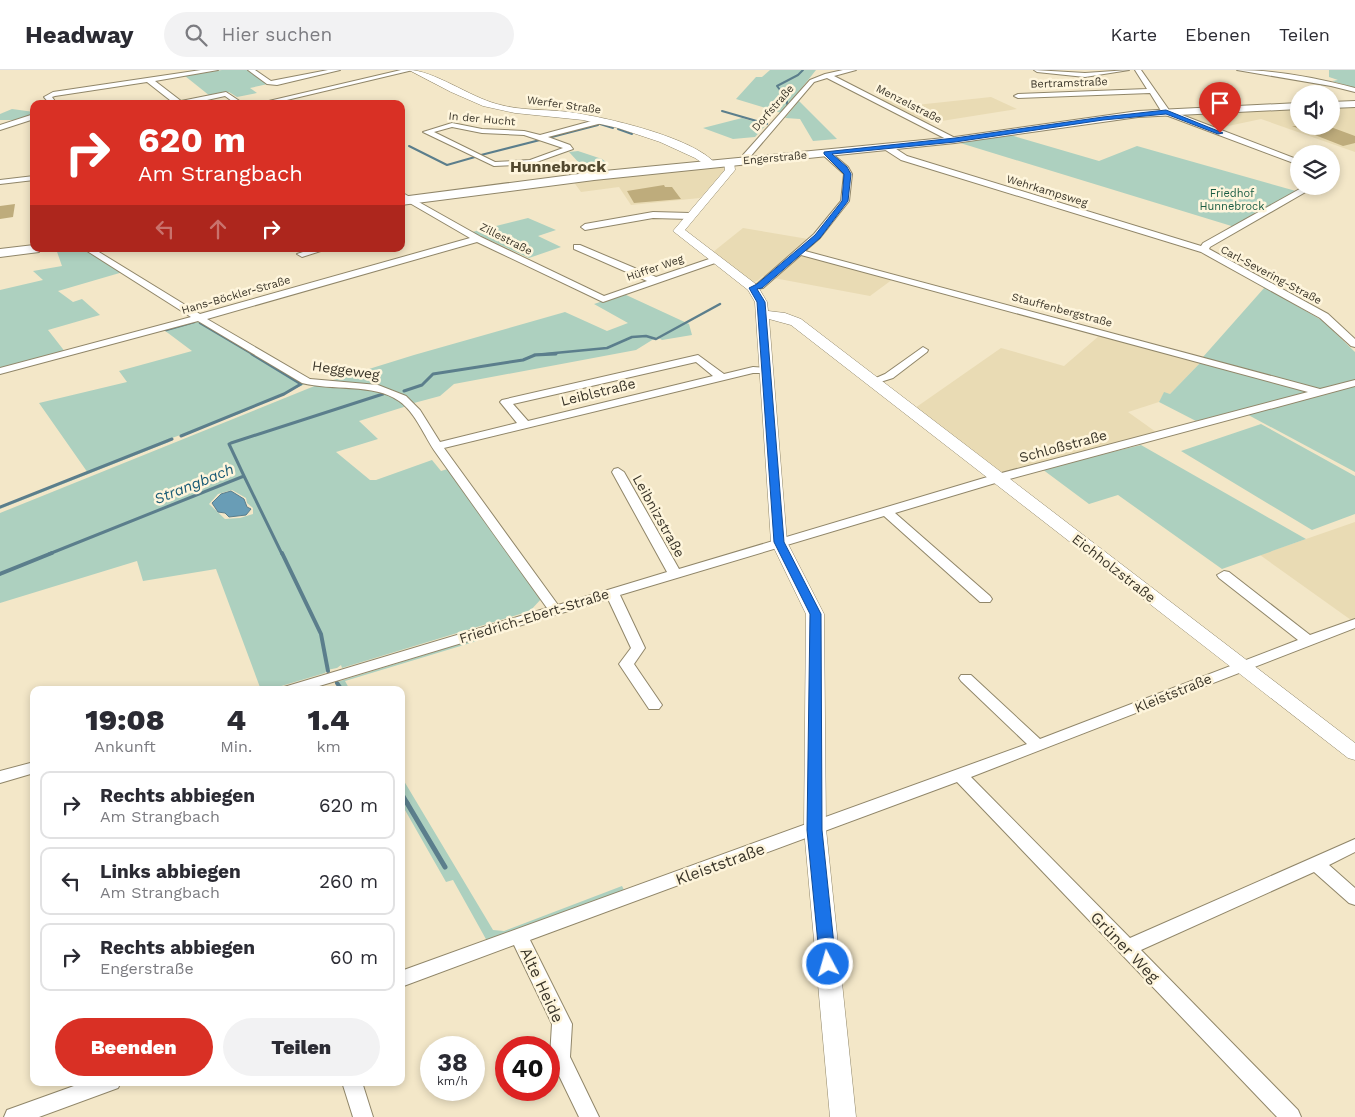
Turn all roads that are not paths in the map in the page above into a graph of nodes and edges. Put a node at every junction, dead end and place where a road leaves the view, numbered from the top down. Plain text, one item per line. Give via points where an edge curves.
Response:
1 (215, 70) edge
2 (251, 70) edge
3 (337, 70) edge
4 (412, 70) edge
5 (853, 70) edge
6 (1037, 70) edge
7 (1126, 70) edge
8 (1138, 70) edge
9 (1240, 70) edge
10 (827, 75) junction
11 (149, 80) junction
12 (1355, 90) edge
13 (1152, 91) junction
14 (1018, 96) dead end
15 (51, 100) edge
16 (174, 100) edge
17 (198, 100) edge
18 (235, 100) edge
19 (277, 100) edge
20 (1355, 104) edge
21 (1340, 105) edge
22 (1290, 106) edge
23 (1166, 112) junction
24 (30, 118) edge
25 (599, 121) junction
26 (0, 122) edge
27 (14, 124) junction
28 (30, 126) edge
29 (0, 128) edge
30 (540, 137) junction
31 (955, 140) junction
32 (887, 147) junction
33 (826, 153) junction
34 (747, 160) junction
35 (1290, 160) edge
36 (729, 162) junction
37 (711, 164) junction
38 (30, 178) edge
39 (0, 182) edge
40 (1296, 195) edge
41 (405, 198) edge
42 (405, 199) edge
43 (690, 216) junction
44 (585, 227) dead end
45 (478, 239) junction
46 (577, 247) dead end
47 (30, 249) edge
48 (405, 250) edge
49 (1204, 250) junction
50 (93, 252) edge
51 (310, 252) edge
52 (799, 252) junction
53 (0, 253) edge
54 (302, 254) dead end
55 (416, 256) junction
56 (715, 260) junction
57 (656, 281) junction
58 (753, 288) junction
59 (604, 299) joint
60 (762, 314) junction
61 (199, 318) junction
62 (1355, 344) edge
63 (923, 350) dead end
64 (765, 370) junction
65 (0, 371) edge
66 (722, 378) junction
67 (874, 381) junction
68 (1355, 383) edge
69 (1319, 393) junction
70 (525, 426) junction
71 (438, 446) junction
72 (618, 472) dead end
73 (998, 478) junction
74 (887, 512) junction
75 (779, 542) junction
76 (674, 574) junction
77 (1224, 575) dead end
78 (612, 593) junction
79 (985, 599) dead end
80 (555, 610) junction
81 (1355, 623) edge
82 (1308, 641) junction
83 (1242, 666) junction
84 (966, 678) dead end
85 (302, 686) edge
86 (654, 705) dead end
87 (1038, 746) junction
88 (1352, 746) edge
89 (30, 768) edge
90 (960, 775) junction
91 (0, 777) edge
92 (814, 830) junction
93 (1355, 845) edge
94 (1316, 864) junction
95 (1355, 898) edge
96 (519, 936) junction
97 (1126, 948) junction
98 (405, 978) edge
99 (100, 1086) edge
100 (353, 1086) edge
101 (14, 1117) edge
102 (363, 1117) edge
103 (589, 1117) edge
104 (843, 1117) edge
105 (1291, 1117) edge

1 - 11 street
2 - 3 street via 269,83 276,83
4 - 19 street
4 - 25 street, Werfer Straße via 498,107
5 - 10 street, Dorfstraße
6 - 7 street via 1085,75
8 - 13 street
9 - 12 street
10 - 31 street, Menzelstraße
10 - 34 street, Dorfstraße via 812,81 746,157
11 - 15 street via 53,94 48,97
11 - 16 street
13 - 14 street, Bertramstraße
13 - 23 street
17 - 18 street via 226,94
20 - 21 main road
22 - 23 main road, Engerstraße
23 - 31 main road, Engerstraße
23 - 35 street
24 - 27 street
25 - 30 street, In der Hucht
25 - 37 street, Werfer Straße via 679,145
26 - 27 street
27 - 28 street
27 - 29 street
30 - 30 street, In der Hucht via 452,125 427,132 494,164 530,162 569,149
31 - 32 main road, Engerstraße
32 - 33 main road, Engerstraße
32 - 49 street, Wehrkampsweg via 904,158
33 - 34 main road, Engerstraße
33 - 52 street via 848,174 845,201 817,236
34 - 36 main road, Engerstraße
36 - 37 main road, Engerstraße
36 - 43 street via 730,170
37 - 41 main road, Engerstraße
38 - 39 street
40 - 49 street, Carl-Severing-Straße via 1206,245
42 - 45 street, Zillestraße
43 - 44 street via 653,215
43 - 56 street via 679,231
45 - 55 street, Hans-Böckler-Straße
45 - 59 street, Zillestraße
46 - 57 street
47 - 53 main road
48 - 55 street
49 - 62 street, Carl-Severing-Straße via 1324,316
50 - 61 street, Heggeweg
51 - 54 street
52 - 58 street via 760,286
52 - 69 street, Stauffenbergstraße
55 - 61 street, Hans-Böckler-Straße
56 - 57 street, Hüffer Weg
56 - 58 street
57 - 59 street, Hüffer Weg
58 - 60 street via 759,297
60 - 64 street
60 - 67 street, Eichholzstraße via 796,322
61 - 65 street, Hans-Böckler-Straße
61 - 71 street, Heggeweg via 306,381 378,388 402,398 416,412
63 - 67 street via 889,376
64 - 66 street, Leiblstraße
64 - 75 street
66 - 70 street, Leiblstraße
66 - 70 street via 698,358 506,402
67 - 73 street, Eichholzstraße
68 - 69 street, Schloßstraße
69 - 73 street, Schloßstraße
70 - 71 street, Leiblstraße
71 - 80 street, Heggeweg
72 - 76 street, Leibnizstraße
73 - 74 street, Schloßstraße
73 - 83 street, Eichholzstraße
74 - 75 street, Schloßstraße
74 - 79 street
75 - 76 street, Friedrich-Ebert-Straße
75 - 92 street via 815,614
76 - 78 street, Friedrich-Ebert-Straße
77 - 82 street
78 - 80 street, Friedrich-Ebert-Straße
78 - 86 street via 638,648 626,664
80 - 85 street, Friedrich-Ebert-Straße
81 - 82 street, Kleiststraße
82 - 83 street, Kleiststraße
83 - 87 street, Kleiststraße
83 - 88 street, Eichholzstraße
84 - 87 street
87 - 90 street, Kleiststraße
89 - 91 street
90 - 92 street, Kleiststraße
90 - 97 street, Grüner Weg
92 - 96 street, Kleiststraße
92 - 104 street
93 - 94 street
94 - 95 street
94 - 97 street
96 - 98 street, Kleiststraße
96 - 103 street, Alte Heide via 562,1024 560,1057
97 - 105 street, Grüner Weg
99 - 101 street
100 - 102 street

